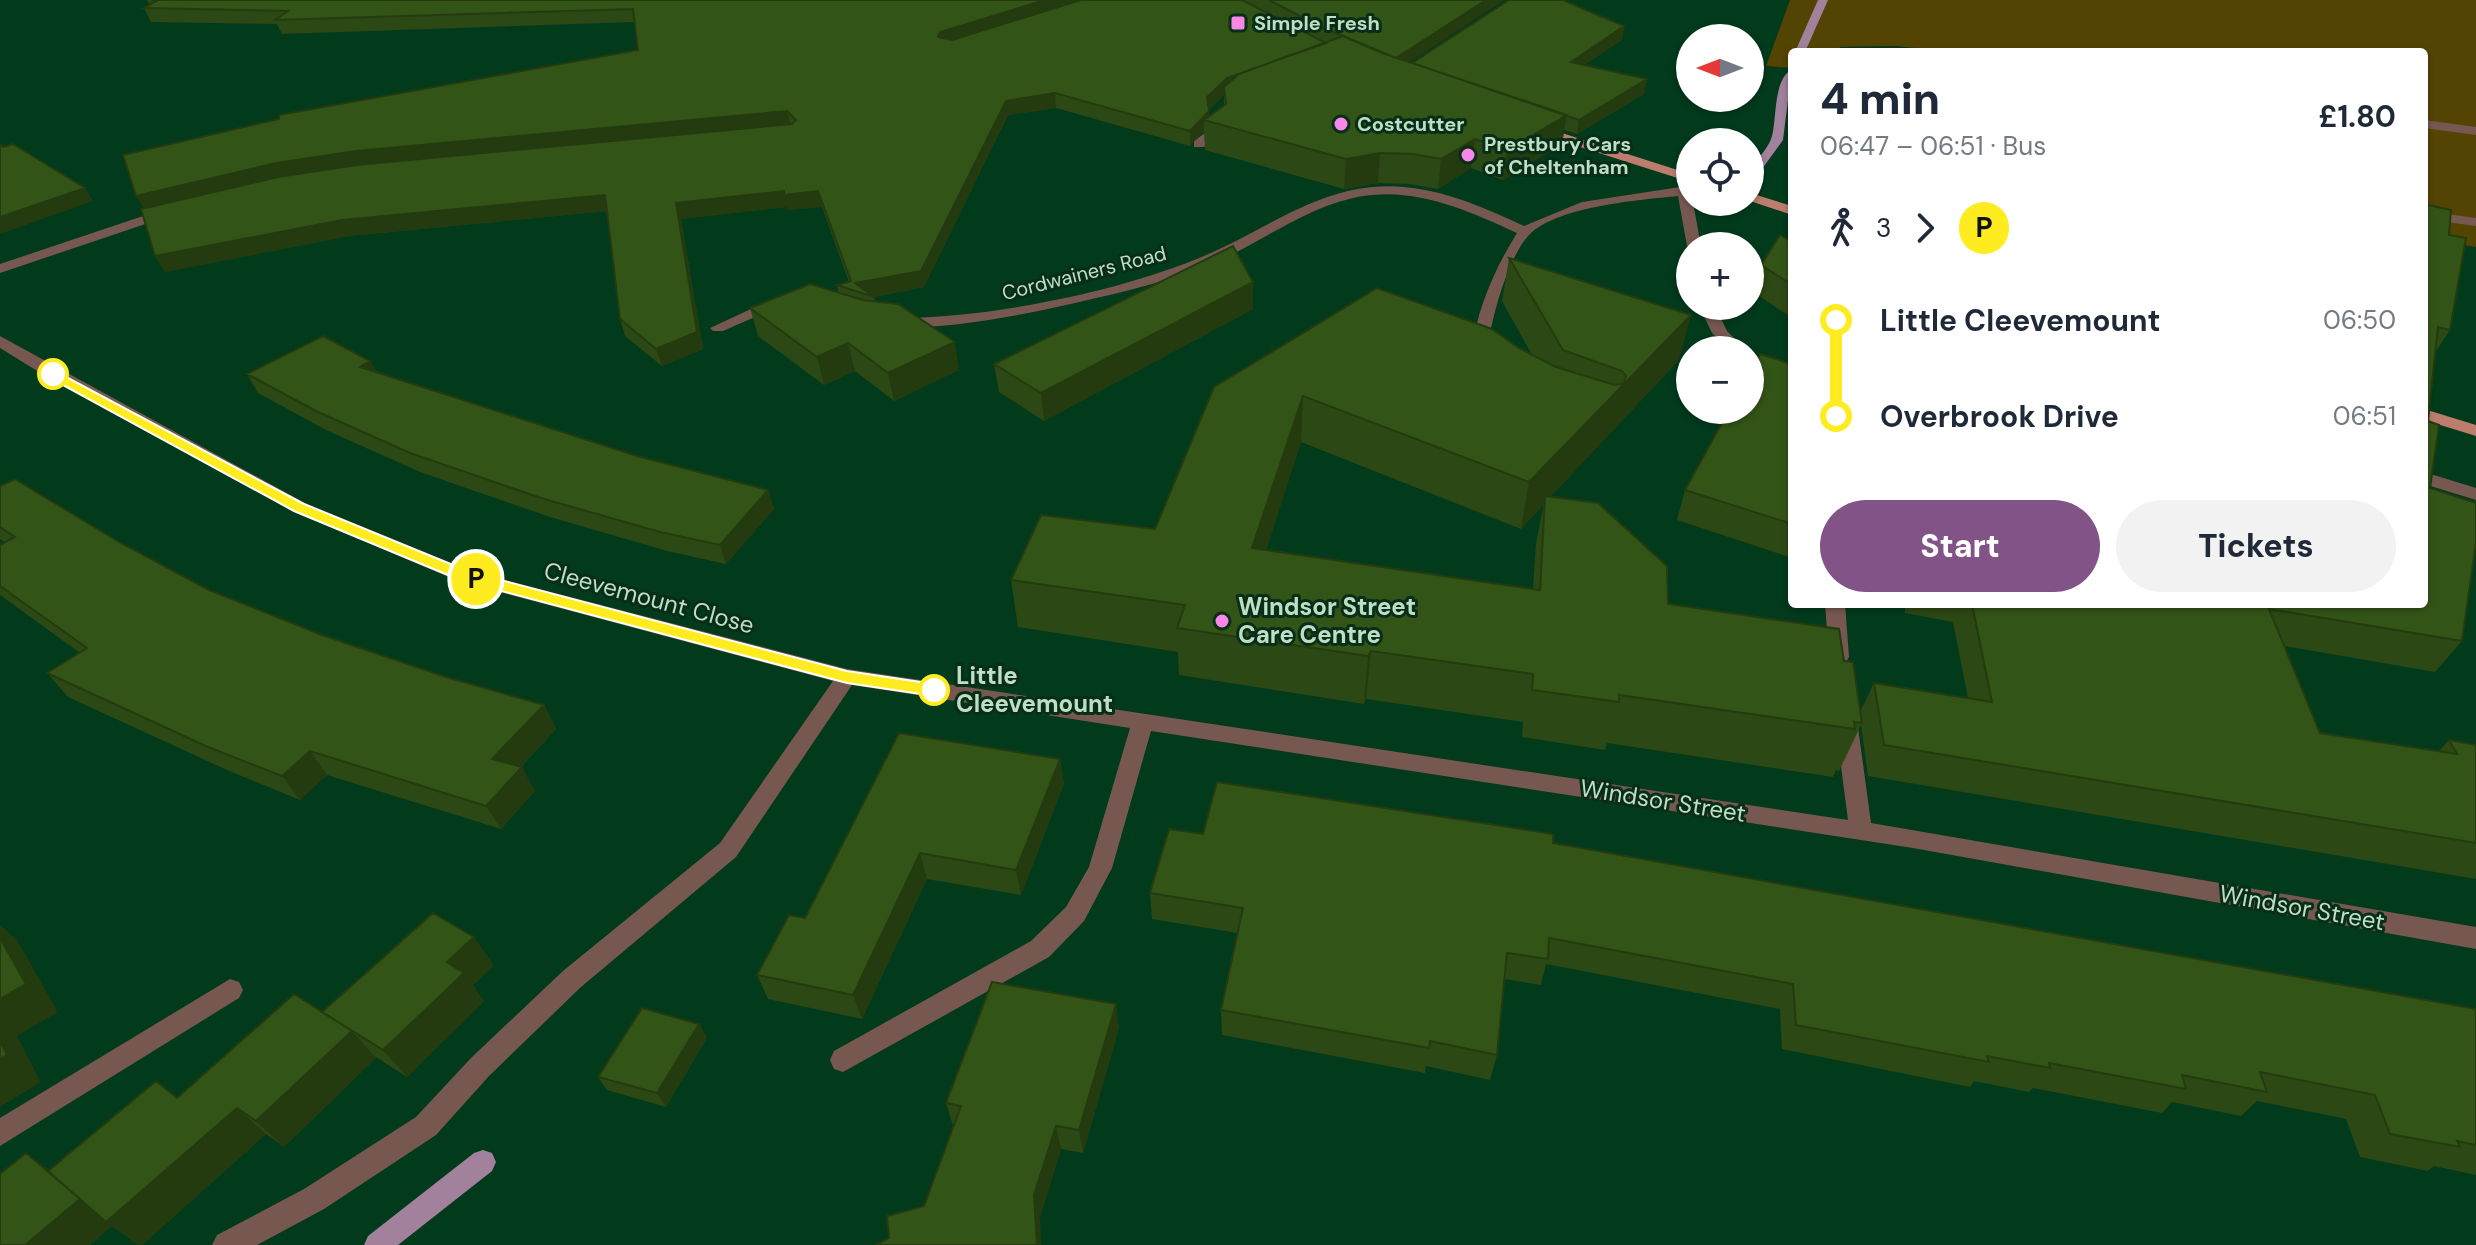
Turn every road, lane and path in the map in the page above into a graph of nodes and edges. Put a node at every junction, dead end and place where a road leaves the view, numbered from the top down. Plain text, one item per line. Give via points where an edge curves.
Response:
1 (1224, 105) edge
2 (2428, 125) edge
3 (1531, 126) edge
4 (2476, 131) edge
5 (1199, 144) dead end
6 (1676, 180) edge
7 (1676, 187) edge
8 (1764, 202) edge
9 (189, 206) edge
10 (1788, 210) edge
11 (2428, 216) edge
12 (2476, 222) edge
13 (1525, 231) junction
14 (0, 269) edge
15 (796, 294) edge
16 (879, 320) edge
17 (718, 328) dead end
18 (0, 341) edge
19 (1486, 367) edge
20 (2428, 415) edge
21 (2476, 431) edge
22 (2428, 479) edge
23 (2476, 494) edge
24 (1835, 608) edge
25 (1841, 674) edge
26 (847, 677) junction
27 (1844, 702) edge
28 (1143, 722) junction
29 (1861, 831) junction
30 (2476, 938) edge
31 (230, 990) dead end
32 (843, 1060) dead end
33 (0, 1133) edge
34 (227, 1245) edge

1 - 5 street via 1215,114 1220,128
2 - 4 street
3 - 6 main road
7 - 13 street via 1579,206
8 - 10 main road
9 - 14 street
11 - 12 street
13 - 16 street, Cordwainers Road via 1444,198 1370,191 1343,196 1158,278 942,324
13 - 19 street via 1495,286 1482,329 1478,352
15 - 17 street
18 - 26 street, Cleevemount Close via 299,507 465,576
20 - 21 main road
22 - 23 street
24 - 25 street
26 - 28 street, Windsor Street
26 - 34 street via 728,850 560,989 426,1126 314,1199
27 - 29 street
28 - 29 street, Windsor Street
28 - 32 street via 1100,868 1075,914 1040,949
29 - 30 street, Windsor Street
31 - 33 street

